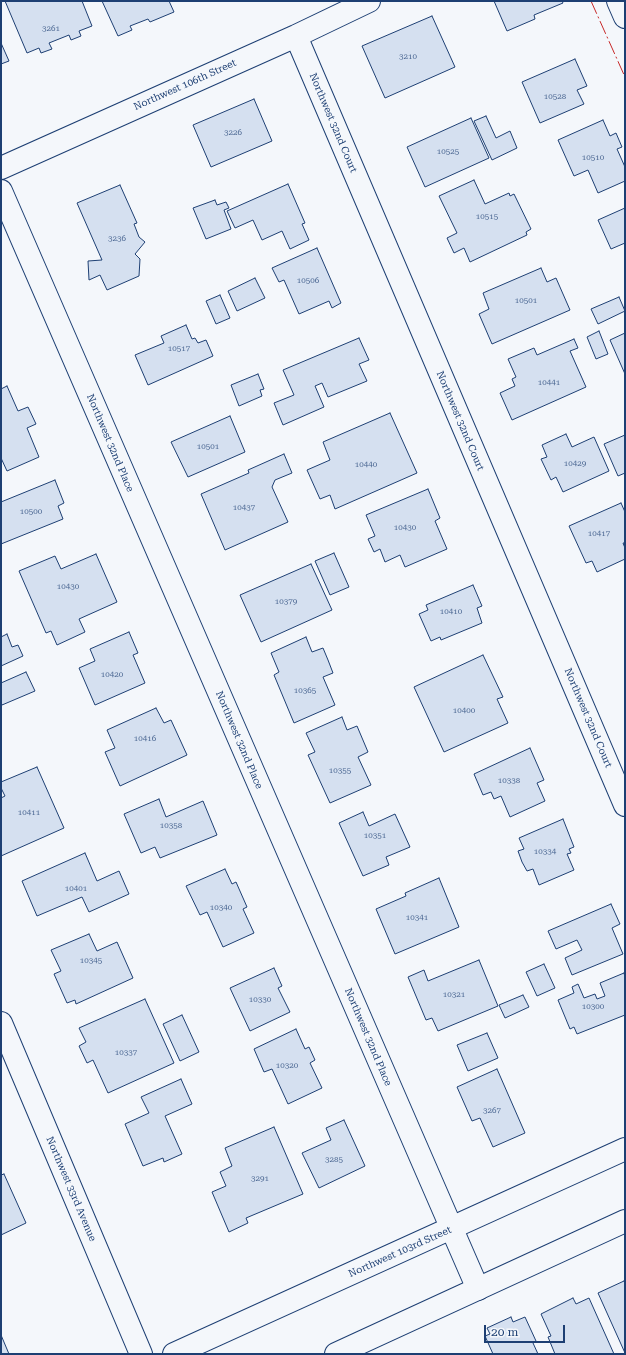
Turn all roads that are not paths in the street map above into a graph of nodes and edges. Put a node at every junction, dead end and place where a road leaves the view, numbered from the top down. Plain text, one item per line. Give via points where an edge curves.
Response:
1 (369, 1) edge
2 (618, 1) edge
3 (625, 16) edge
4 (296, 36) junction
5 (1, 168) edge
6 (1, 191) edge
7 (625, 805) edge
8 (1, 1023) edge
9 (625, 1149) edge
10 (625, 1221) edge
11 (451, 1229) junction
12 (478, 1289) junction
13 (141, 1354) edge
14 (174, 1354) edge
15 (336, 1354) edge

1 - 4 street, Northwest 106th Street
2 - 3 street
4 - 5 street, Northwest 106th Street
4 - 7 street, Northwest 32nd Court
6 - 11 street, Northwest 32nd Place
8 - 13 street, Northwest 33rd Avenue
9 - 11 street, Northwest 103rd Street
10 - 12 street
11 - 12 street, Northwest 32nd Place
11 - 14 street, Northwest 103rd Street
12 - 15 street

